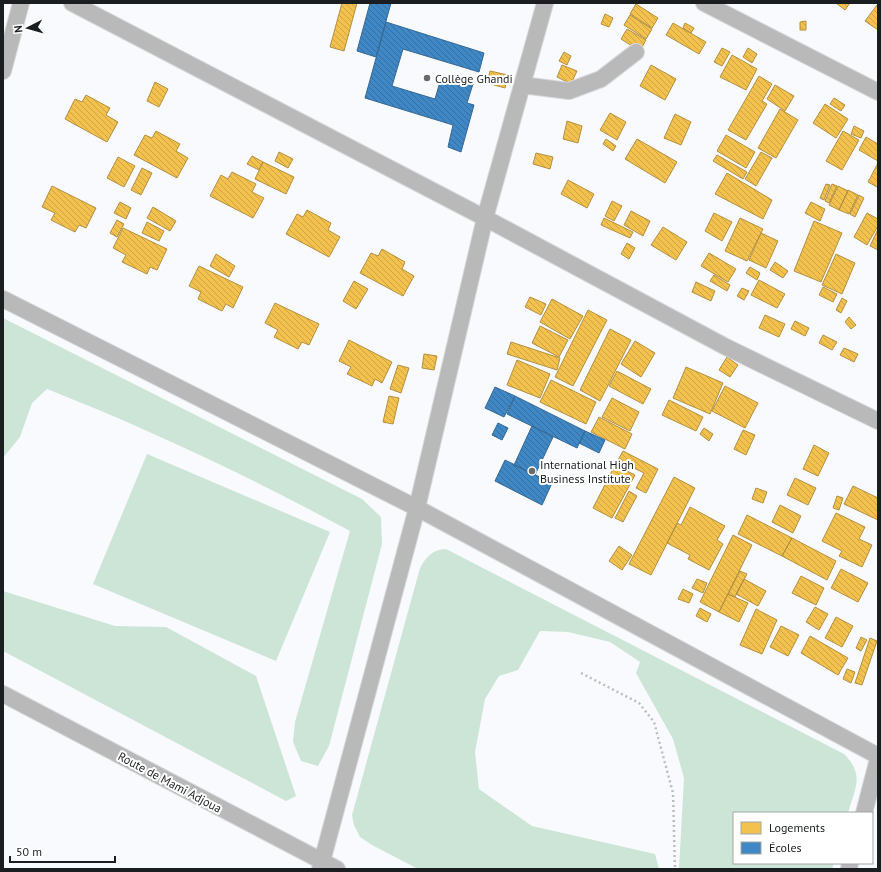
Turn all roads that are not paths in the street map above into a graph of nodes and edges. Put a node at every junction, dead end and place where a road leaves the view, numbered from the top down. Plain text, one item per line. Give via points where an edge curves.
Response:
1 (21, 3) edge
2 (72, 3) edge
3 (545, 3) edge
4 (704, 3) edge
5 (636, 52) dead end
6 (3, 71) edge
7 (522, 85) junction
8 (878, 92) edge
9 (485, 218) junction
10 (3, 299) edge
11 (878, 421) edge
12 (417, 508) junction
13 (3, 694) edge
14 (878, 757) edge
15 (864, 812) edge
16 (320, 865) edge
17 (337, 869) edge

1 - 6 street
2 - 9 street
3 - 7 street
4 - 8 street
5 - 7 street via 601,79 569,91
7 - 9 street
9 - 11 street via 726,347
9 - 12 street
10 - 12 street
12 - 14 street
12 - 16 street
13 - 16 street, Route de Mami Adjoua
14 - 15 street
16 - 17 street, Route de Mami Adjoua

